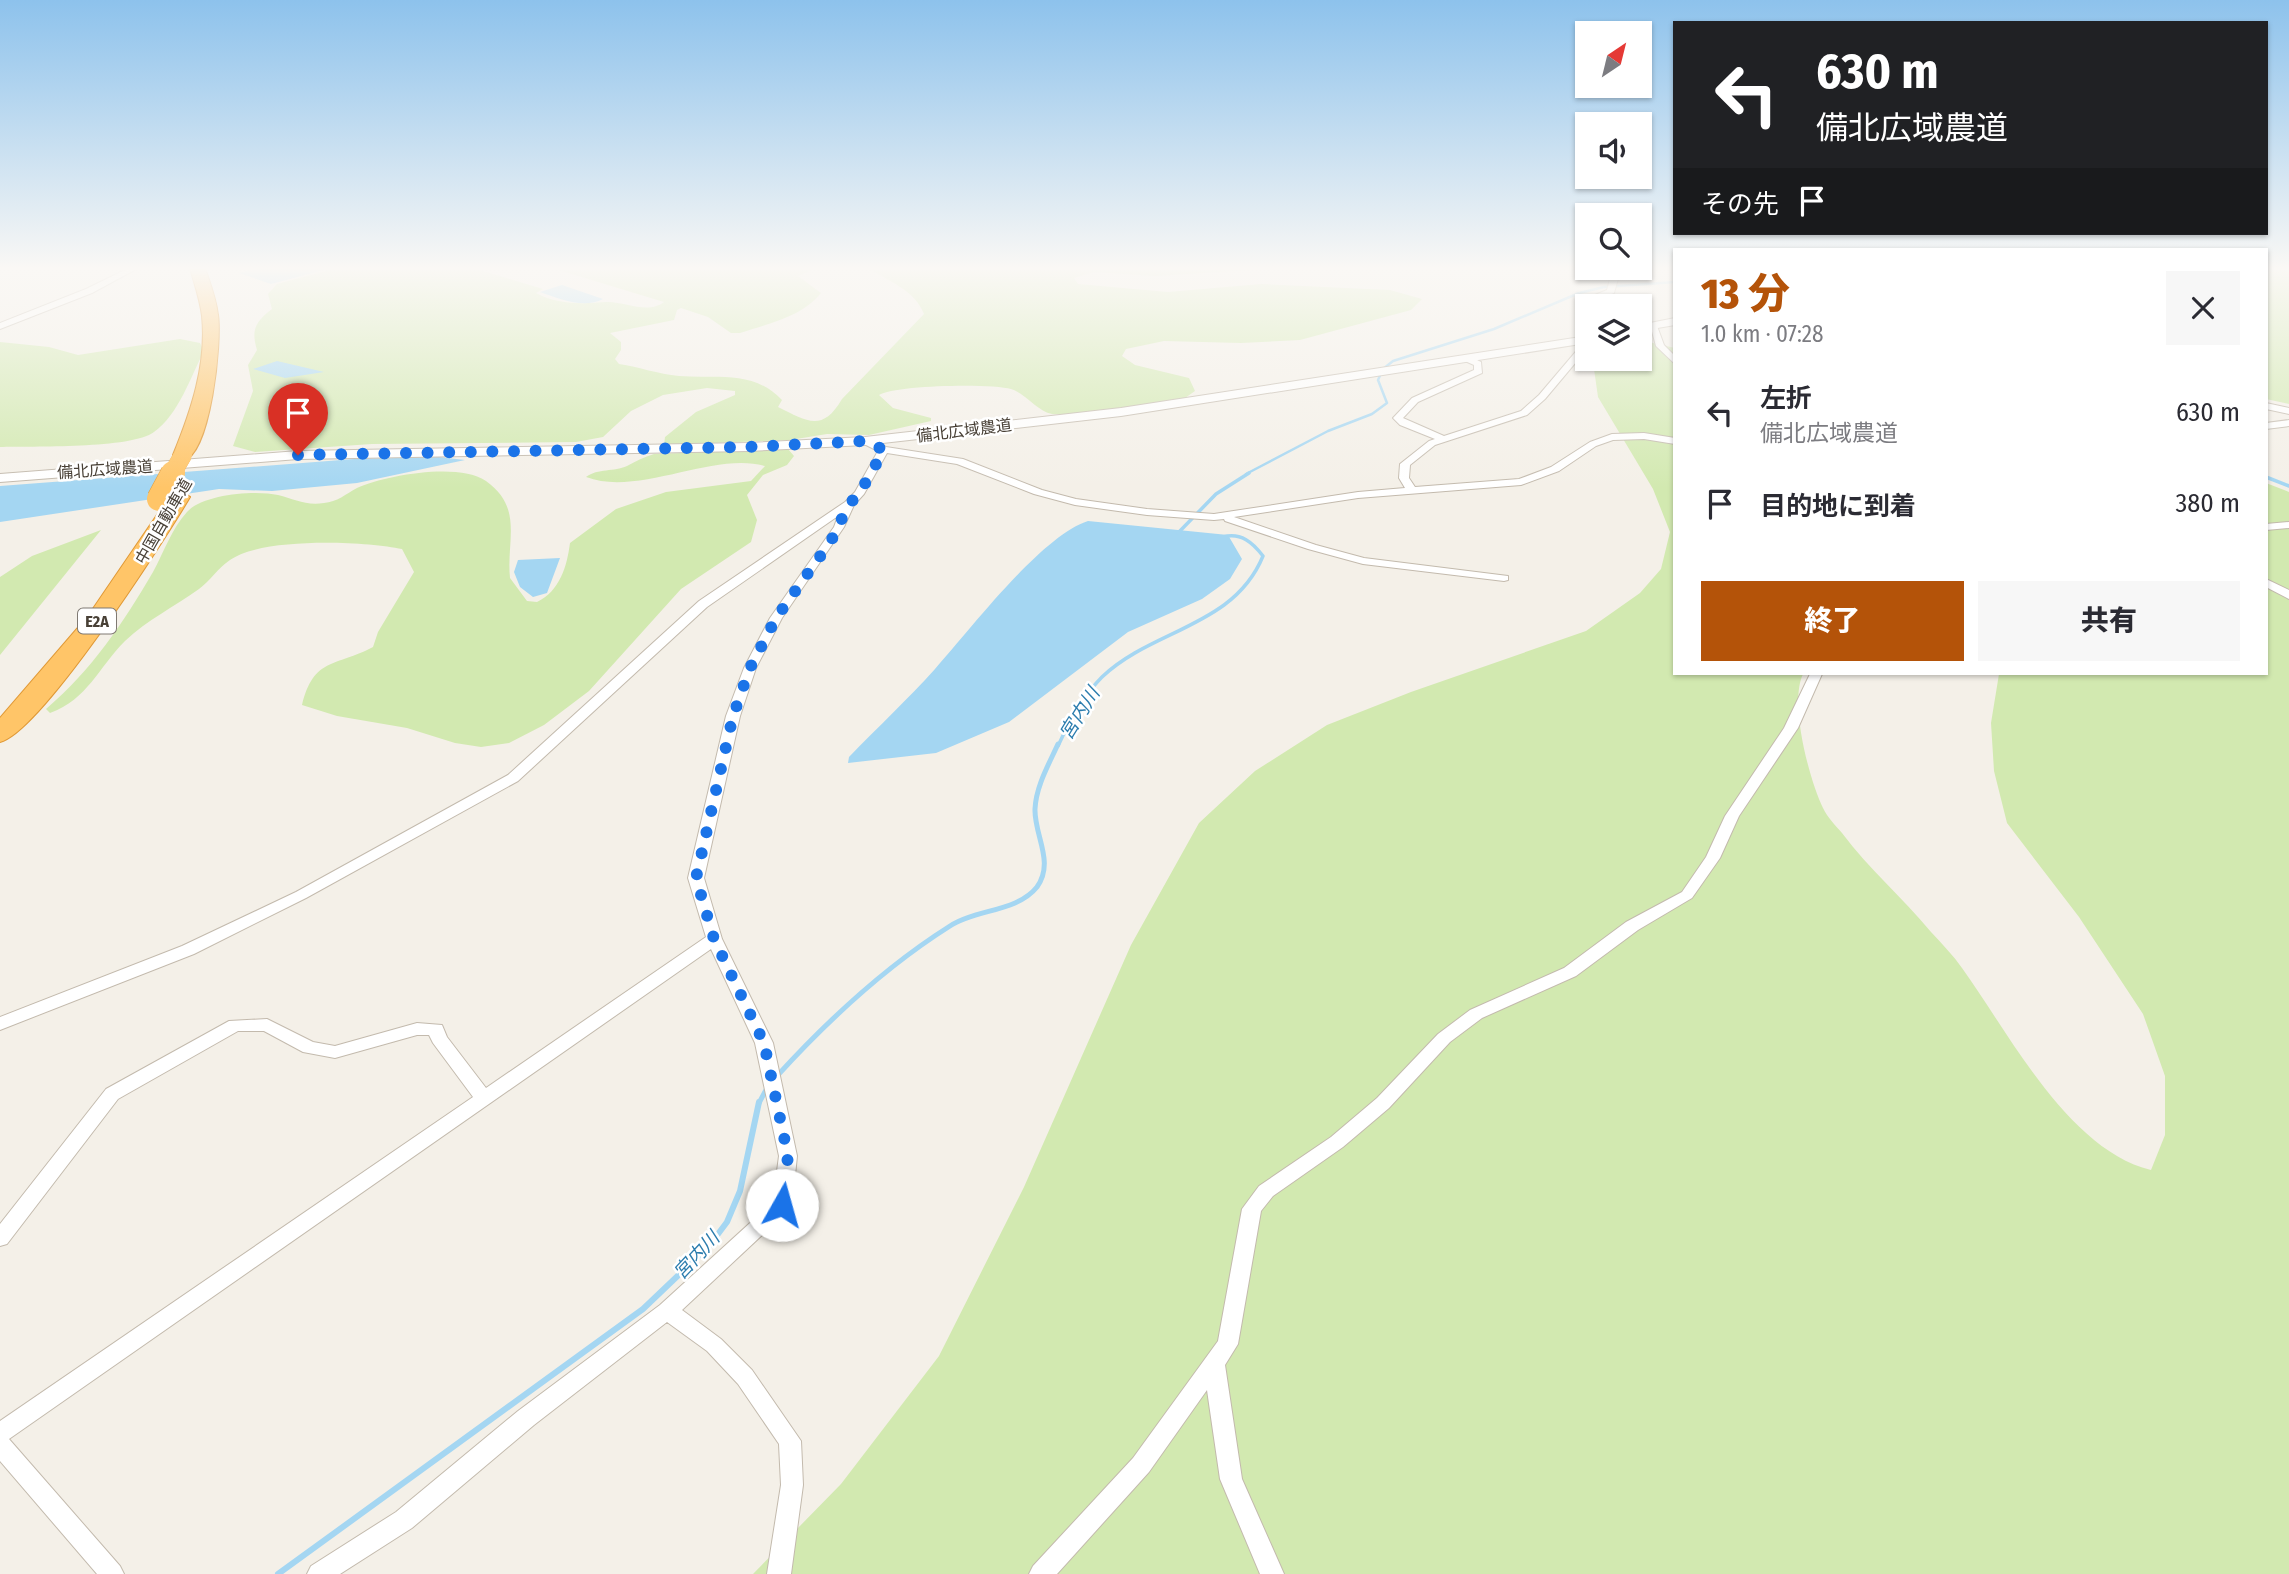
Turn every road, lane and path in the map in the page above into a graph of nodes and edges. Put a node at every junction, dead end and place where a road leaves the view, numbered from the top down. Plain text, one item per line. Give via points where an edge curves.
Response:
1 (211, 341) edge
2 (228, 341) edge
3 (1657, 341) edge
4 (1575, 343) edge
5 (1575, 356) edge
6 (1468, 359) junction
7 (1673, 359) edge
8 (2268, 406) edge
9 (2289, 411) edge
10 (2289, 423) edge
11 (2268, 426) edge
12 (1444, 439) junction
13 (865, 441) junction
14 (1673, 441) edge
15 (884, 450) junction
16 (192, 454) junction
17 (0, 478) edge
18 (1412, 491) junction
19 (169, 498) junction
20 (849, 504) junction
21 (1224, 517) junction
22 (2268, 525) edge
23 (2289, 525) edge
24 (1504, 578) dead end
25 (2268, 583) edge
26 (2289, 595) edge
27 (1816, 675) edge
28 (0, 711) edge
29 (0, 734) edge
30 (714, 939) junction
31 (0, 1024) edge
32 (483, 1097) junction
33 (0, 1238) edge
34 (667, 1311) junction
35 (1214, 1363) junction
36 (0, 1433) edge
37 (0, 1445) edge
38 (113, 1574) edge
39 (319, 1574) edge
40 (779, 1574) edge
41 (1041, 1574) edge
42 (1272, 1574) edge

1 - 16 highway, 中国自動車道 / E2A
2 - 16 highway, 中国自動車道 / E2A via 224,385
3 - 7 street
4 - 6 street, 備北広域農道
5 - 12 street via 1524,413
6 - 12 street via 1478,364 1479,371 1415,401 1398,418
6 - 13 street, 備北広域農道 via 1121,412
8 - 9 street
10 - 11 street
12 - 18 street via 1405,464 1404,478
13 - 15 street
13 - 17 street, 備北広域農道 via 310,454
14 - 18 street via 1612,437 1521,482
15 - 20 street
15 - 21 street via 959,461 1074,502
16 - 19 highway, 中国自動車道 / E2A, bridge
18 - 21 street
19 - 28 highway, 中国自動車道 / E2A via 73,627
19 - 29 highway, 中国自動車道 / E2A via 144,557 93,627
20 - 30 street via 831,541 776,618 750,668 733,716 696,878
20 - 31 street via 703,604 513,778 312,889 188,950
21 - 24 street via 1363,561
22 - 23 street
25 - 26 street
27 - 35 street via 1791,729 1732,816 1713,858 1687,895 1632,926 1570,972 1476,1014 1444,1038 1383,1103 1337,1142 1266,1191 1252,1209 1228,1344
30 - 32 street
30 - 34 street via 764,1043 788,1156 782,1205
32 - 33 street via 436,1029 417,1029 335,1052 309,1048 267,1025 235,1025 112,1094
32 - 36 street
34 - 39 street via 526,1418 404,1520
34 - 40 street via 714,1345 737,1369 790,1441 792,1485
35 - 41 street via 1142,1465
35 - 42 street via 1231,1479
37 - 38 street

